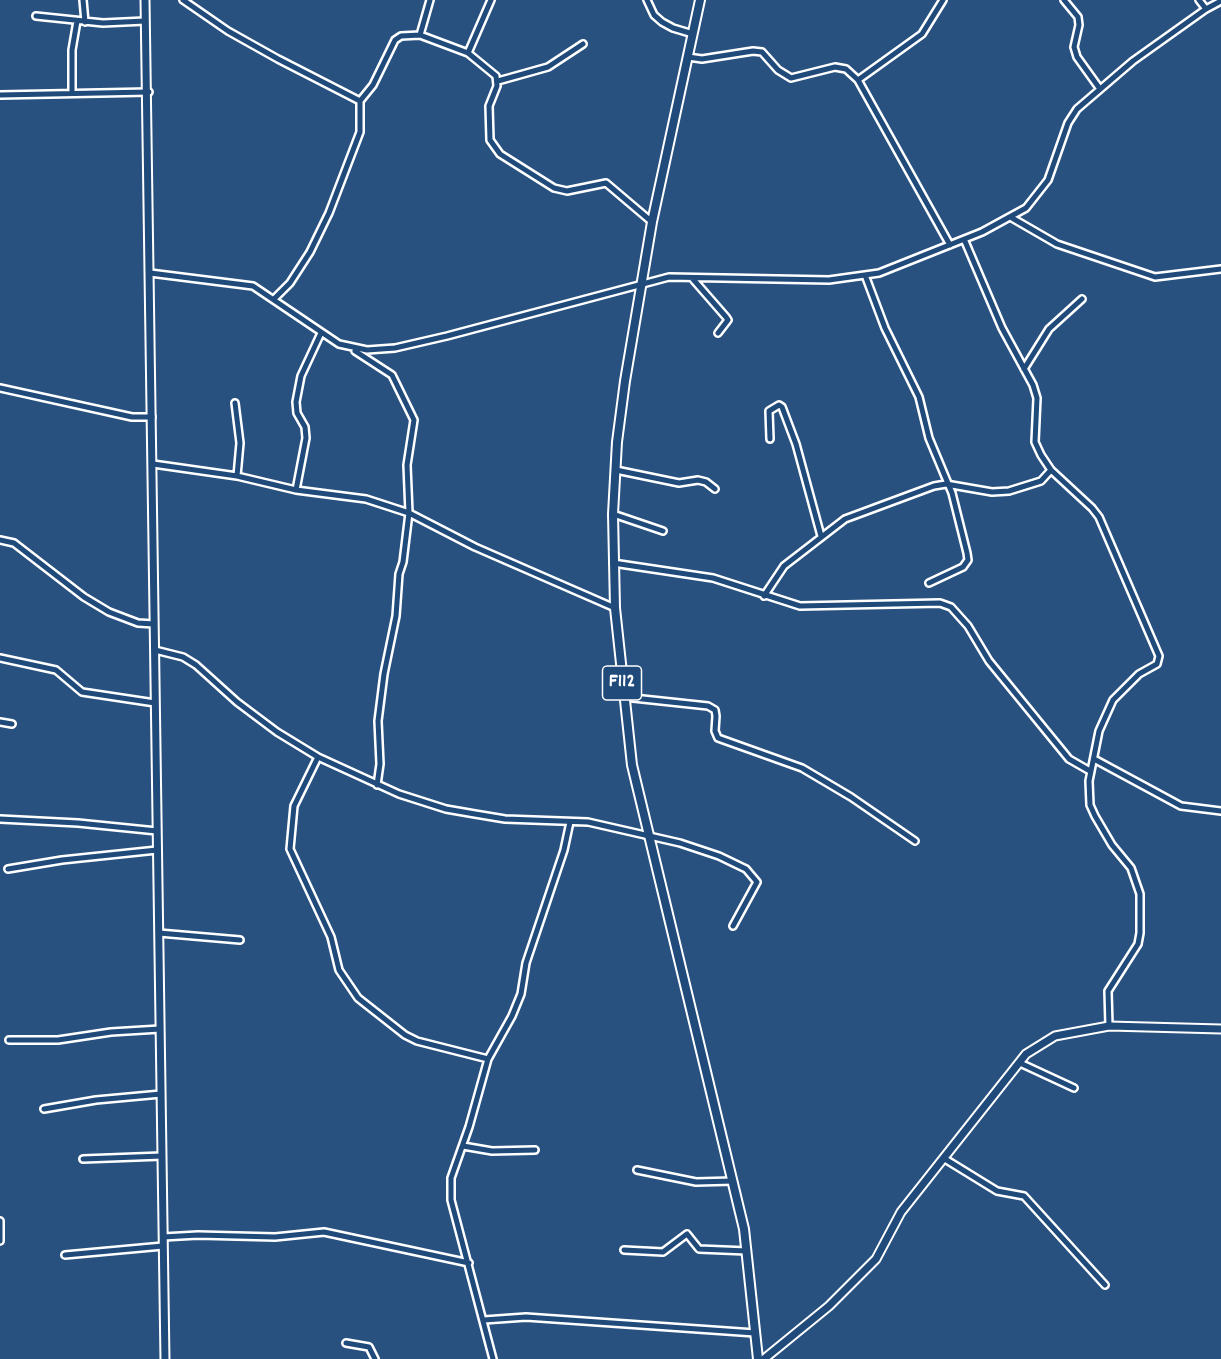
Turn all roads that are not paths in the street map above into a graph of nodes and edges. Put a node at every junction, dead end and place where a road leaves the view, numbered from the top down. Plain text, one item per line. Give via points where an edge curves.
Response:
1 (82, 0) edge
2 (145, 0) edge
3 (183, 0) edge
4 (430, 0) edge
5 (491, 0) edge
6 (647, 0) edge
7 (700, 0) edge
8 (943, 0) edge
9 (1064, 0) edge
10 (1199, 0) edge
11 (1221, 1) edge
12 (1206, 9) junction
13 (36, 16) dead end
14 (77, 21) junction
15 (146, 21) junction
16 (85, 22) junction
17 (693, 34) junction
18 (420, 35) junction
19 (584, 44) dead end
20 (468, 53) junction
21 (688, 57) junction
22 (858, 80) junction
23 (498, 81) junction
24 (1100, 89) junction
25 (148, 92) junction
26 (72, 93) junction
27 (0, 96) edge
28 (360, 101) junction
29 (1012, 218) junction
30 (652, 222) junction
31 (964, 239) junction
32 (950, 245) junction
33 (1221, 269) edge
34 (150, 273) junction
35 (865, 275) junction
36 (692, 278) junction
37 (641, 283) junction
38 (274, 298) junction
39 (1082, 299) dead end
40 (321, 333) junction
41 (718, 333) dead end
42 (351, 348) junction
43 (1024, 369) junction
44 (0, 388) edge
45 (235, 403) dead end
46 (152, 417) junction
47 (770, 439) dead end
48 (153, 464) junction
49 (616, 470) junction
50 (1051, 470) junction
51 (237, 476) junction
52 (946, 484) junction
53 (296, 489) junction
54 (715, 489) dead end
55 (409, 513) junction
56 (613, 514) junction
57 (663, 531) dead end
58 (821, 536) junction
59 (0, 540) edge
60 (613, 563) junction
61 (929, 583) dead end
62 (764, 596) junction
63 (615, 608) junction
64 (154, 624) junction
65 (155, 650) junction
66 (0, 658) edge
67 (624, 697) junction
68 (155, 703) junction
69 (0, 722) edge
70 (12, 724) dead end
71 (318, 757) junction
72 (1094, 759) junction
73 (1090, 771) junction
74 (377, 785) junction
75 (1221, 811) edge
76 (0, 819) edge
77 (570, 822) junction
78 (157, 831) junction
79 (647, 834) junction
80 (915, 842) dead end
81 (157, 850) junction
82 (8, 869) dead end
83 (733, 926) dead end
84 (159, 933) junction
85 (240, 940) dead end
86 (1109, 1026) junction
87 (160, 1029) junction
88 (1221, 1029) edge
89 (9, 1041) dead end
90 (488, 1059) junction
91 (1020, 1062) junction
92 (1074, 1088) dead end
93 (161, 1094) junction
94 (44, 1109) dead end
95 (463, 1146) junction
96 (535, 1149) dead end
97 (162, 1156) junction
98 (83, 1159) dead end
99 (945, 1159) junction
100 (637, 1170) dead end
101 (733, 1181) junction
102 (0, 1221) edge
103 (163, 1238) junction
104 (0, 1241) edge
105 (163, 1246) junction
106 (624, 1250) dead end
107 (747, 1251) junction
108 (65, 1255) dead end
109 (469, 1263) junction
110 (1106, 1285) dead end
111 (484, 1320) junction
112 (755, 1333) junction
113 (346, 1343) dead end
114 (165, 1359) edge
115 (375, 1359) edge
116 (493, 1359) edge
117 (758, 1359) edge
118 (764, 1359) edge

1 - 16 street
2 - 15 main road
3 - 28 street via 268,54
4 - 18 street
5 - 20 street
6 - 17 street via 662,22
7 - 17 main road, F112
8 - 22 street via 922,34
9 - 24 street via 1079,25 1074,48 1077,57
10 - 12 street
11 - 12 street
12 - 24 street
13 - 14 street
14 - 16 street
14 - 26 street
15 - 16 street
15 - 25 main road
17 - 21 main road, F112
18 - 20 street
18 - 28 street via 395,40 373,85
19 - 23 street via 548,67
20 - 23 street via 489,68
21 - 22 street via 762,52 791,78 835,67 846,69
21 - 30 main road, F112
22 - 32 street
23 - 30 street via 491,98 489,122 490,140 500,154 554,188 567,191 606,183
24 - 29 street via 1077,109 1068,123 1048,180 1037,197
25 - 26 street
25 - 34 main road
26 - 27 street
28 - 38 street via 360,132 329,213 290,283
29 - 31 street
29 - 33 street via 1057,244 1155,277
30 - 37 main road, F112
31 - 32 street
31 - 43 street
32 - 35 street
34 - 38 street via 253,286
34 - 46 main road
35 - 36 street via 828,280
35 - 52 street via 885,328 919,397
36 - 37 street via 669,277
36 - 41 street via 728,320
37 - 42 street via 405,346
37 - 49 main road, F112
38 - 40 street
39 - 43 street via 1049,329
40 - 42 street
40 - 53 street via 301,376 296,402 306,438
42 - 55 street via 392,375 413,416 407,465
43 - 50 street via 1037,398 1035,442
44 - 46 street via 132,417
45 - 51 street via 240,443
46 - 48 main road
47 - 58 street via 769,411 778,405 796,444
48 - 51 street
48 - 64 main road
49 - 54 street via 679,483 698,480
49 - 56 main road, F112
50 - 52 street via 1032,486 1009,491
50 - 72 street via 1099,517 1160,657 1157,664 1139,674 1113,700 1099,731
51 - 53 street
52 - 58 street via 845,519
52 - 61 street via 952,493 968,560 963,567
53 - 55 street via 366,499
55 - 63 street via 475,547
55 - 74 street via 396,616 380,697
56 - 57 street
56 - 60 main road, F112
58 - 62 street via 784,566
59 - 64 street via 14,543 109,612 138,623
60 - 62 street via 713,578
60 - 63 main road, F112
62 - 73 street via 800,606 940,603 951,607 989,661 1069,759
63 - 67 main road, F112
64 - 65 main road
65 - 68 main road
65 - 71 street via 183,657 196,665 269,726
66 - 68 street via 56,670 82,692
67 - 79 main road, F112
67 - 80 street via 708,706 715,710 718,738 802,768
68 - 78 main road
69 - 70 street
71 - 74 street
71 - 90 street via 294,806 290,849 331,937 339,970 358,998 405,1035
72 - 73 street
72 - 75 street via 1181,806
73 - 86 street via 1090,805 1102,830 1131,868 1140,894 1142,918 1138,944 1108,991
74 - 77 street via 446,809 505,819
76 - 78 street
77 - 79 street
77 - 90 street via 526,963 521,994
78 - 81 main road
79 - 83 street via 699,848 756,877 756,888
79 - 101 main road, F112
81 - 82 street
81 - 84 main road
84 - 85 street
84 - 87 main road
86 - 88 main road
86 - 91 main road via 1055,1036
87 - 89 street
87 - 93 main road
90 - 95 street
91 - 92 street
91 - 99 main road
93 - 94 street
93 - 97 main road
95 - 96 street via 492,1151
95 - 109 street via 450,1194
97 - 98 street
97 - 103 main road
99 - 110 street via 997,1191 1024,1196
99 - 118 main road via 901,1212 876,1259 829,1306
100 - 101 street via 696,1182
101 - 107 main road, F112
102 - 104 street
103 - 105 main road
103 - 109 street via 198,1234 275,1237 324,1232
105 - 108 street
105 - 114 main road
106 - 107 street via 663,1252 687,1234 699,1249
107 - 112 main road, F112
109 - 111 street
111 - 112 street via 526,1317
111 - 116 street
112 - 117 main road, F112
113 - 115 street via 369,1347

